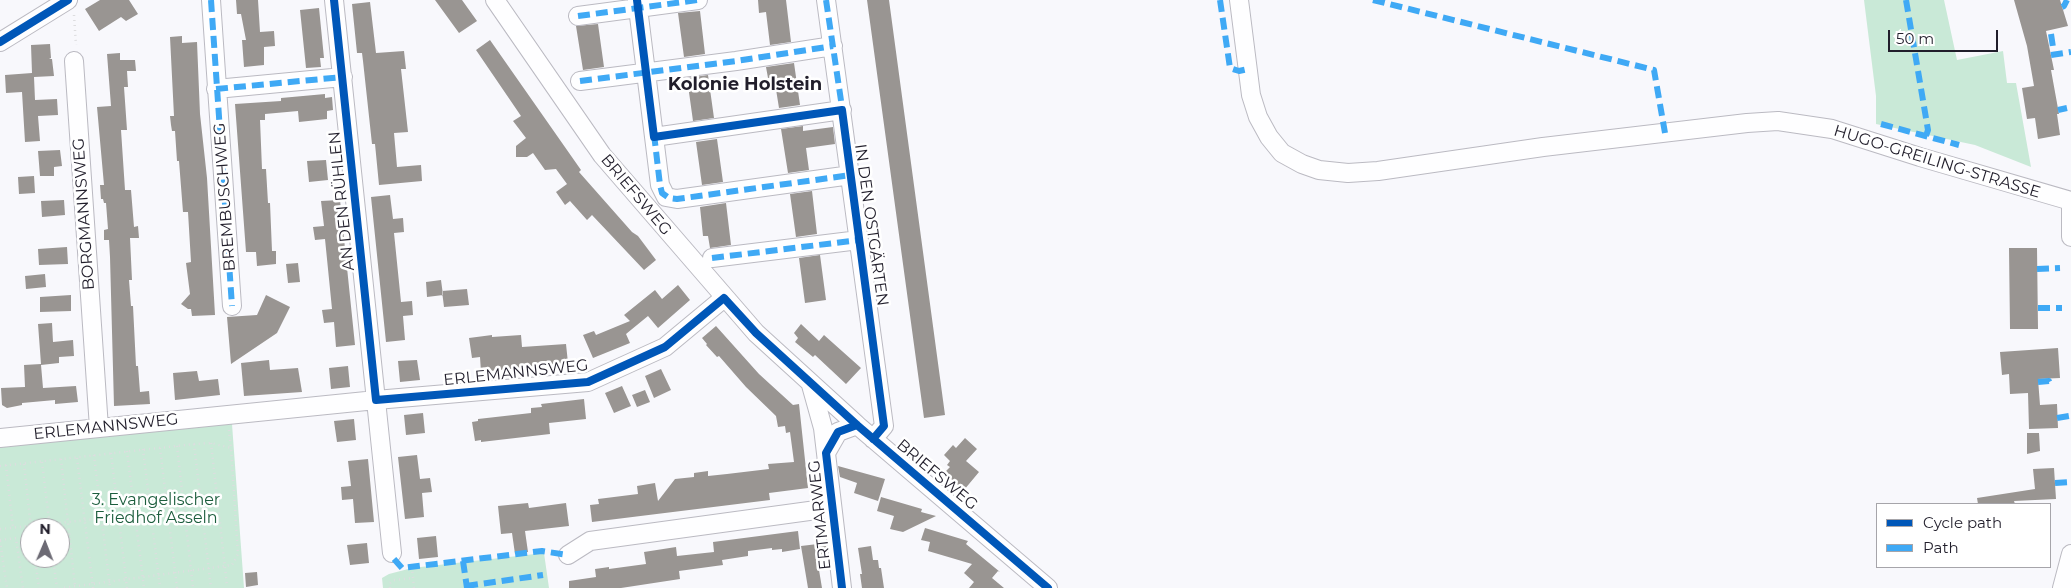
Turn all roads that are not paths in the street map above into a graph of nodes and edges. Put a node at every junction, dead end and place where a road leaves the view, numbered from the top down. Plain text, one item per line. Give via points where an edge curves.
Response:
1 (211, 0) edge
2 (334, 0) edge
3 (495, 0) edge
4 (698, 0) edge
5 (826, 0) edge
6 (1239, 0) edge
7 (71, 4) edge
8 (637, 4) edge
9 (578, 16) dead end
10 (0, 42) edge
11 (833, 46) junction
12 (74, 61) road end
13 (646, 72) junction
14 (343, 77) junction
15 (580, 81) dead end
16 (216, 89) junction
17 (842, 110) junction
18 (654, 137) junction
19 (851, 175) junction
20 (2071, 201) edge
21 (2071, 237) edge
22 (860, 240) junction
23 (712, 258) dead end
24 (724, 298) junction
25 (232, 306) dead end
26 (810, 382) junction
27 (376, 400) junction
28 (856, 425) junction
29 (99, 428) junction
30 (0, 438) edge
31 (873, 439) junction
32 (826, 452) junction
33 (831, 508) junction
34 (392, 553) dead end
35 (2071, 554) edge
36 (568, 555) dead end
37 (842, 588) edge
38 (1048, 588) edge
39 (2062, 588) edge

1 - 16 street, BREMBUSCHWEG
2 - 14 street, AN DEN RÜHLEN
3 - 24 street, BRIEFSWEG via 602,155
4 - 8 street
5 - 11 street, IN DEN OSTGÄRTEN
6 - 20 street, HUGO-GREILING-STRASSE via 1251,96 1258,117 1282,153 1319,170 1348,173 1378,170 1543,147 1778,121 1832,129
7 - 10 street
8 - 9 street
8 - 13 street
11 - 13 street
11 - 17 street, IN DEN OSTGÄRTEN
12 - 29 street, BORGMANNSWEG
13 - 15 street
13 - 18 street
14 - 16 street
14 - 27 street, AN DEN RÜHLEN
16 - 25 street, BREMBUSCHWEG
17 - 18 street
17 - 19 street, IN DEN OSTGÄRTEN
18 - 19 street, IN DEN OSTGÄRTEN via 660,185 666,197 677,199
19 - 22 street, IN DEN OSTGÄRTEN
20 - 21 street
22 - 23 street, IN DEN OSTGÄRTEN
22 - 31 street, IN DEN OSTGÄRTEN via 884,426
24 - 26 street, BRIEFSWEG via 756,333
24 - 27 street, ERLEMANNSWEG via 666,346 588,382
26 - 28 street, BRIEFSWEG
26 - 32 street, ERTMARWEG via 818,403
27 - 29 street, ERLEMANNSWEG
27 - 34 street, AN DEN RÜHLEN
28 - 31 street, BRIEFSWEG
28 - 32 street, ERTMARWEG via 838,432
29 - 30 street, ERLEMANNSWEG
31 - 38 street, BRIEFSWEG
32 - 33 street, ERTMARWEG
33 - 36 street, ERTMARWEG via 590,541
33 - 37 street, ERTMARWEG
35 - 39 street

